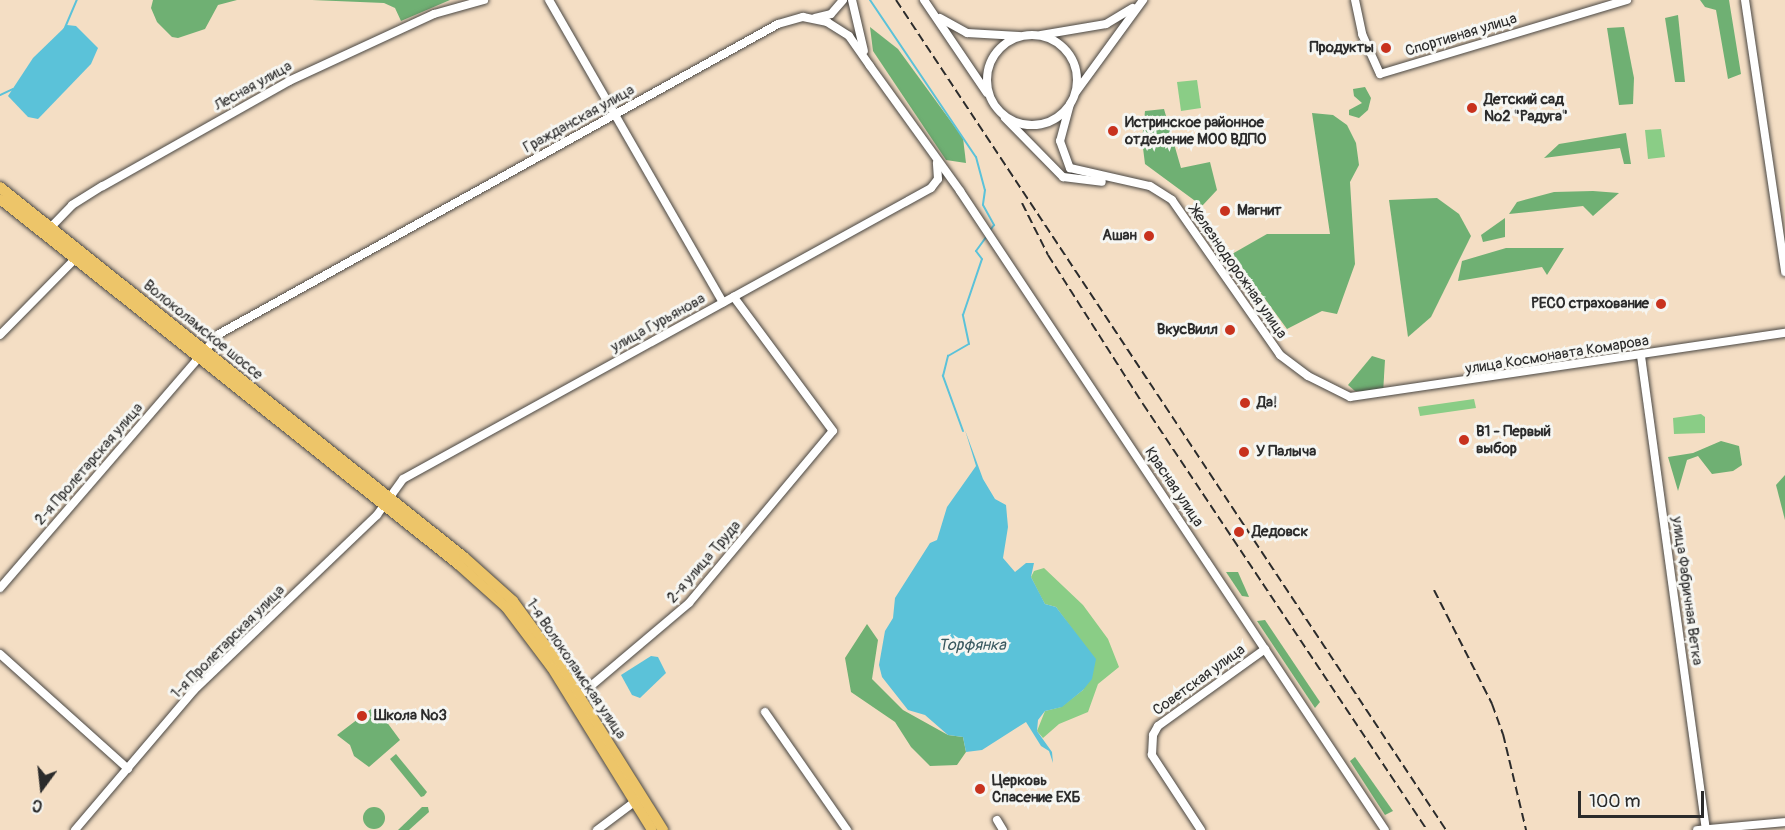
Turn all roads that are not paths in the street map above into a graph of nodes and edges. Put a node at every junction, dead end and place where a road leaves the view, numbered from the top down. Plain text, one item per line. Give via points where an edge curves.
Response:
1 (484, 0) edge
2 (549, 0) edge
3 (843, 0) edge
4 (852, 0) edge
5 (924, 0) edge
6 (1143, 0) edge
7 (1355, 0) edge
8 (1627, 0) edge
9 (1745, 0) edge
10 (933, 12) junction
11 (806, 18) junction
12 (1037, 35) junction
13 (1022, 36) junction
14 (870, 66) junction
15 (1076, 93) junction
16 (991, 98) junction
17 (1070, 104) junction
18 (1000, 111) junction
19 (613, 115) junction
20 (937, 162) junction
21 (1117, 182) junction
22 (0, 187) edge
23 (0, 199) edge
24 (51, 226) junction
25 (79, 255) junction
26 (1785, 272) edge
27 (734, 297) junction
28 (723, 303) junction
29 (1785, 333) edge
30 (0, 335) edge
31 (202, 354) junction
32 (1641, 356) junction
33 (1334, 390) joint
34 (385, 502) junction
35 (0, 588) edge
36 (1265, 649) junction
37 (0, 654) edge
38 (579, 696) junction
39 (765, 712) dead end
40 (128, 769) junction
41 (638, 799) junction
42 (997, 820) dead end
43 (1785, 822) edge
44 (1706, 829) edge
45 (75, 830) edge
46 (597, 830) edge
47 (652, 830) edge
48 (663, 830) edge
49 (847, 830) edge
50 (1003, 830) edge
51 (1201, 830) edge
52 (1385, 830) edge
53 (1697, 830) edge

1 - 24 street, Лесная улица via 434,14 289,81 103,186 72,205
2 - 19 street
3 - 11 street via 831,14
4 - 14 street
5 - 10 street
6 - 12 street via 1106,24
6 - 15 street
7 - 8 street, Спортивная улица via 1362,34 1380,74
9 - 26 street
10 - 13 street via 967,33
10 - 16 street
11 - 14 street, Гражданская улица via 827,22 849,36
11 - 19 street, Гражданская улица via 778,24
12 - 13 street
12 - 15 street via 1052,40 1070,55 1077,77
13 - 16 street via 1001,48 992,61 987,75
14 - 20 street, Гражданская улица
15 - 17 street
16 - 18 street
17 - 18 street via 1057,118 1035,125 1020,124
17 - 21 street, Железнодорожная улица via 1060,141 1066,162 1070,168
18 - 21 street, Железнодорожная улица via 1026,144 1063,177
19 - 28 street
19 - 31 street, Гражданская улица via 219,334
20 - 27 street, улица Гурьянова via 938,178 931,188
20 - 36 street, Красная улица
21 - 33 street, Железнодорожная улица via 1150,186 1172,200 1265,339 1291,365
22 - 24 main road, Волоколамское шоссе
23 - 25 main road, Волоколамское шоссе
24 - 25 main road, Волоколамское шоссе
25 - 30 street
25 - 31 main road, Волоколамское шоссе
27 - 28 street, улица Гурьянова
27 - 38 street, 2-я улица Труда via 833,431 689,603
28 - 34 street, улица Гурьянова via 404,479
29 - 32 street, улица Космонавта Комарова
31 - 34 main road, Волоколамское шоссе
31 - 35 street, 2-я Пролетарская улица
32 - 33 street, улица Космонавта Комарова via 1364,398 1350,398
32 - 44 street, улица Фабричная Ветка
34 - 38 main road, 1-я Волоколамская улица via 513,601
34 - 40 street, 1-я Пролетарская улица via 194,690
34 - 41 main road, 1-я Волоколамская улица via 480,583 521,625
36 - 51 street, Советская улица via 1158,726 1153,735 1152,755
36 - 52 street, Красная улица
37 - 40 street
38 - 41 main road, 1-я Волоколамская улица
39 - 49 street
40 - 45 street, 1-я Пролетарская улица
41 - 46 street
41 - 47 main road, 1-я Волоколамская улица
41 - 48 main road, 1-я Волоколамская улица
42 - 50 street
43 - 44 street
44 - 53 street

